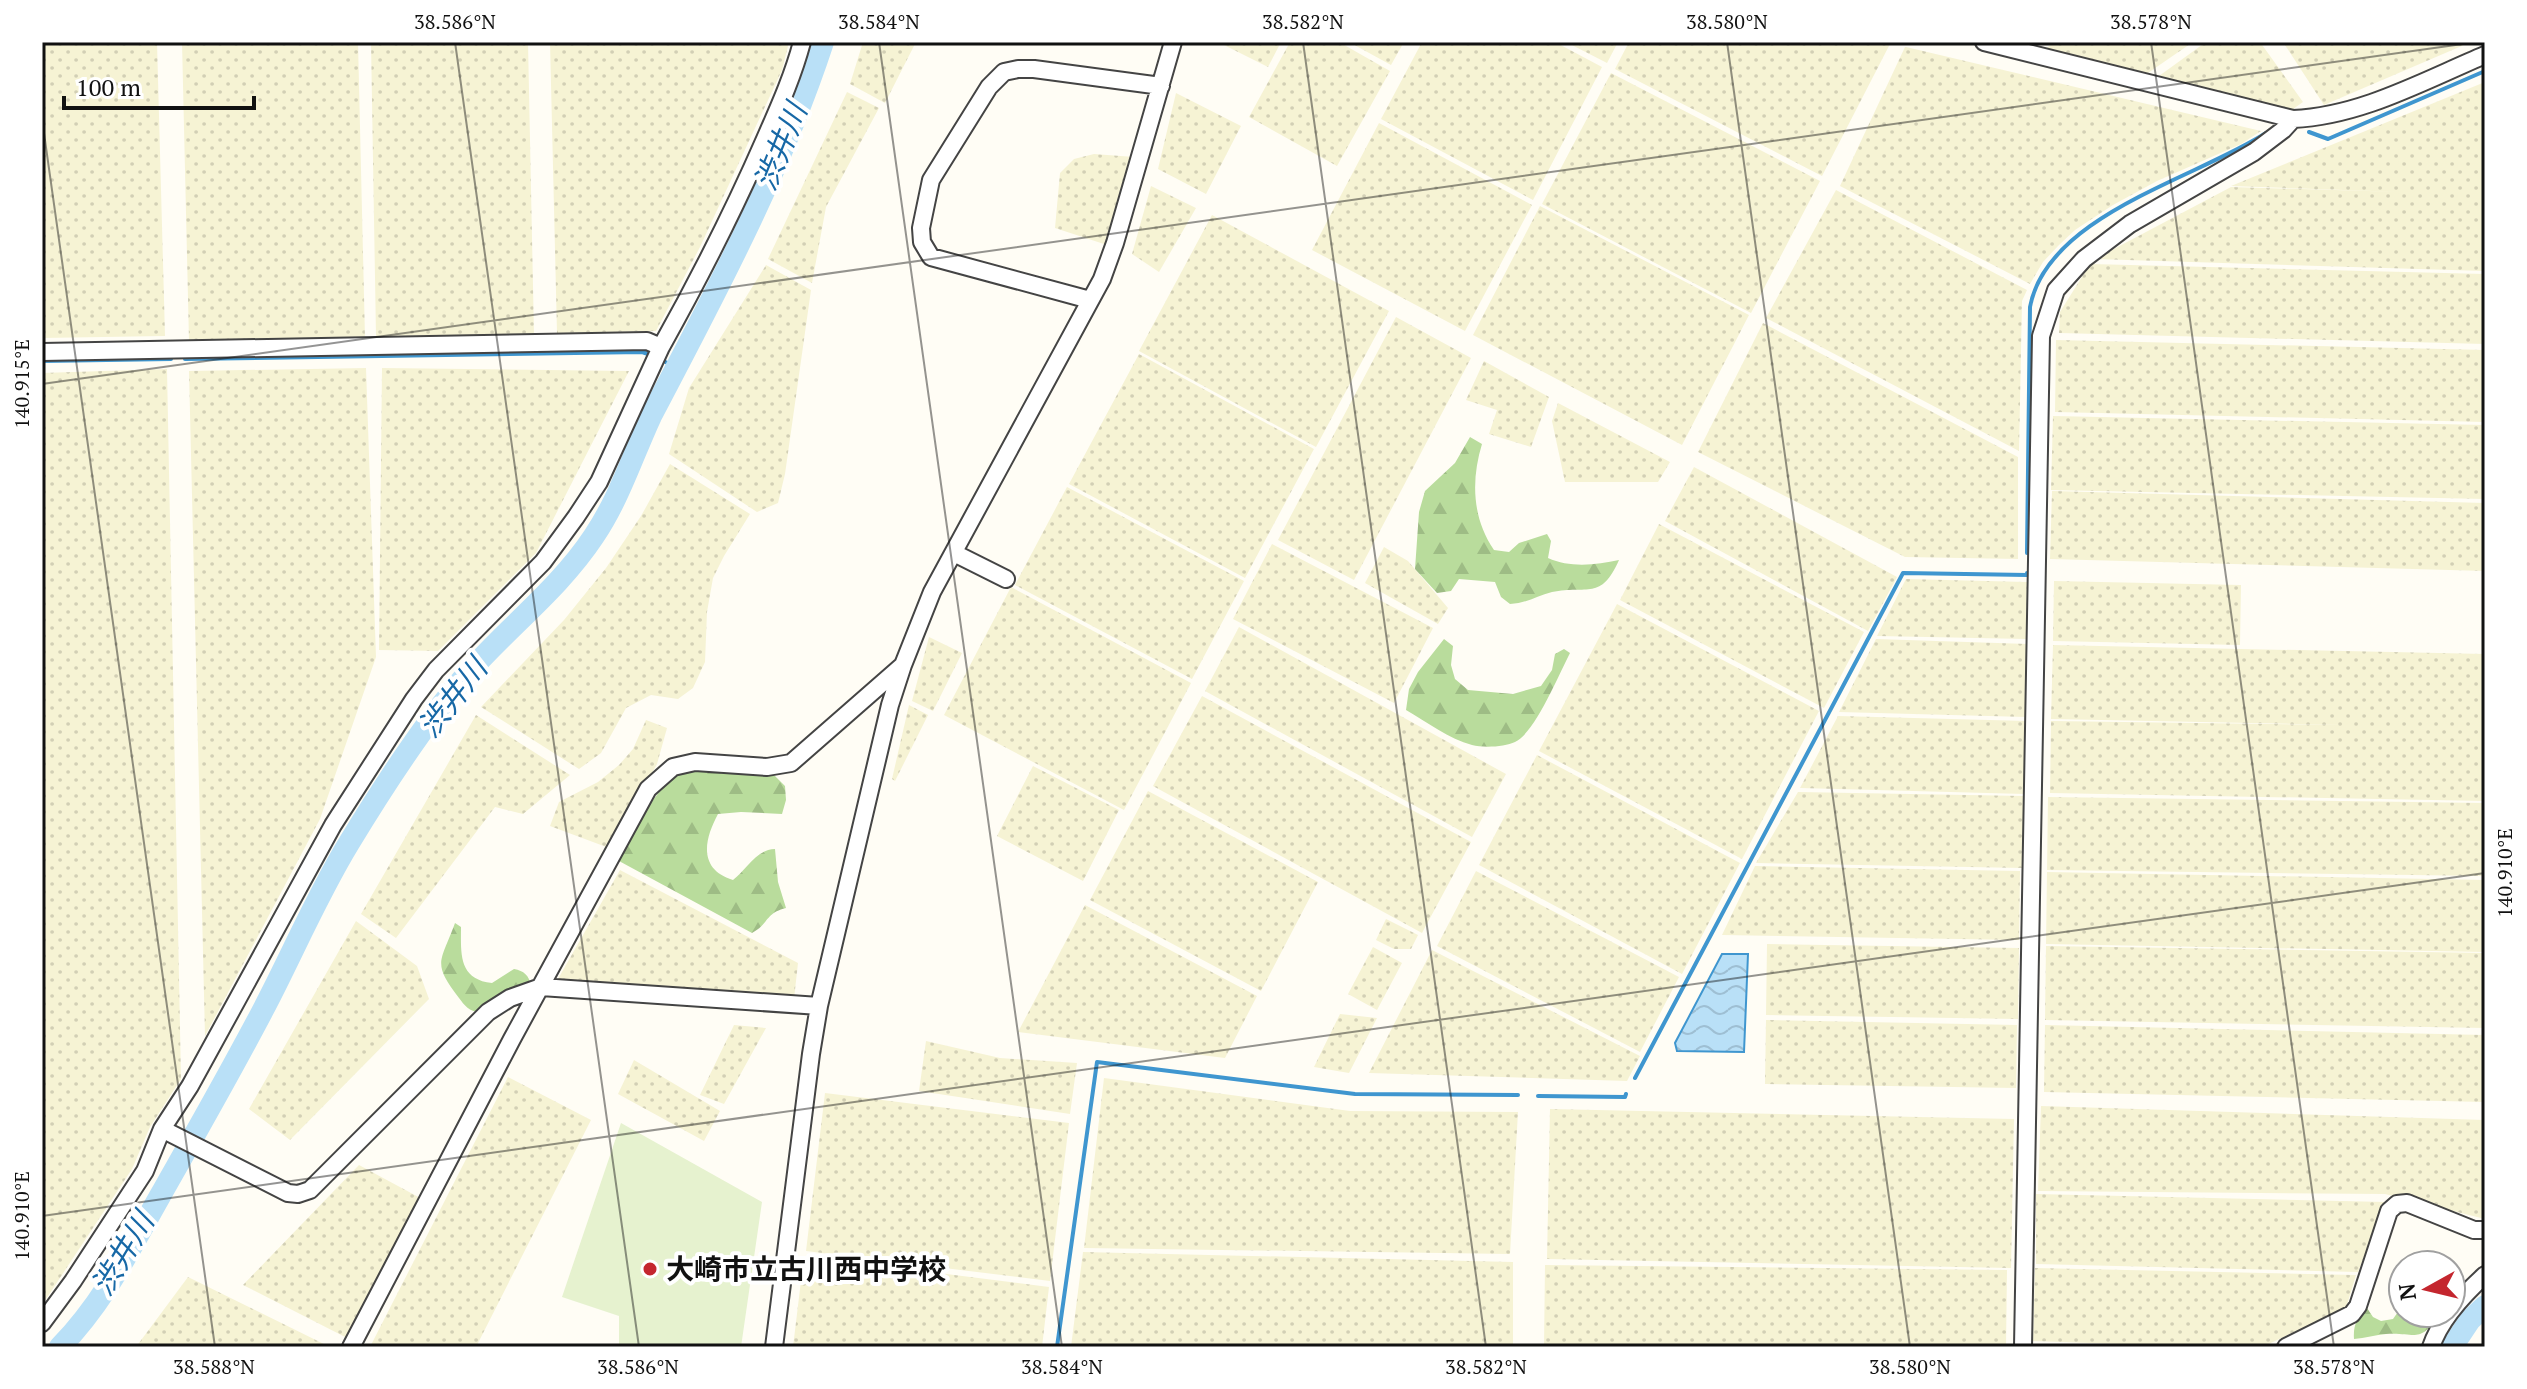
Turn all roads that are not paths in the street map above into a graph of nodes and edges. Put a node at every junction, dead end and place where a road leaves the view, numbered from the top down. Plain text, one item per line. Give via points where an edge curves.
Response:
1 (802, 42) edge
2 (1173, 42) edge
3 (1984, 42) edge
4 (2485, 55) edge
5 (1161, 86) junction
6 (2293, 119) junction
7 (1090, 300) junction
8 (661, 347) junction
9 (42, 352) edge
10 (954, 553) junction
11 (1006, 579) dead end
12 (903, 665) junction
13 (541, 987) junction
14 (819, 1006) junction
15 (166, 1131) junction
16 (2485, 1230) edge
17 (2485, 1275) edge
18 (42, 1323) edge
19 (351, 1347) edge
20 (774, 1347) edge
21 (2023, 1347) edge
22 (2286, 1347) edge
23 (2431, 1347) edge

1 - 8 street via 756,160
2 - 5 street
3 - 6 street
4 - 6 street via 2345,112
5 - 7 street via 1115,243
5 - 7 street via 1034,69 1004,72 989,87 931,180 921,228 931,257
6 - 21 street via 2254,152 2130,224 2084,259 2056,290 2041,336
7 - 10 street
8 - 9 street via 647,341
8 - 15 street via 599,482 543,562 436,670 320,847
10 - 11 street
10 - 12 street
12 - 13 street via 791,763 767,767 695,762 659,777
12 - 14 street
13 - 14 street
13 - 15 street via 488,1012 310,1190 288,1193
13 - 19 street
14 - 20 street
15 - 18 street via 145,1171
16 - 22 street via 2397,1204 2389,1211 2352,1314
17 - 23 street via 2435,1334

